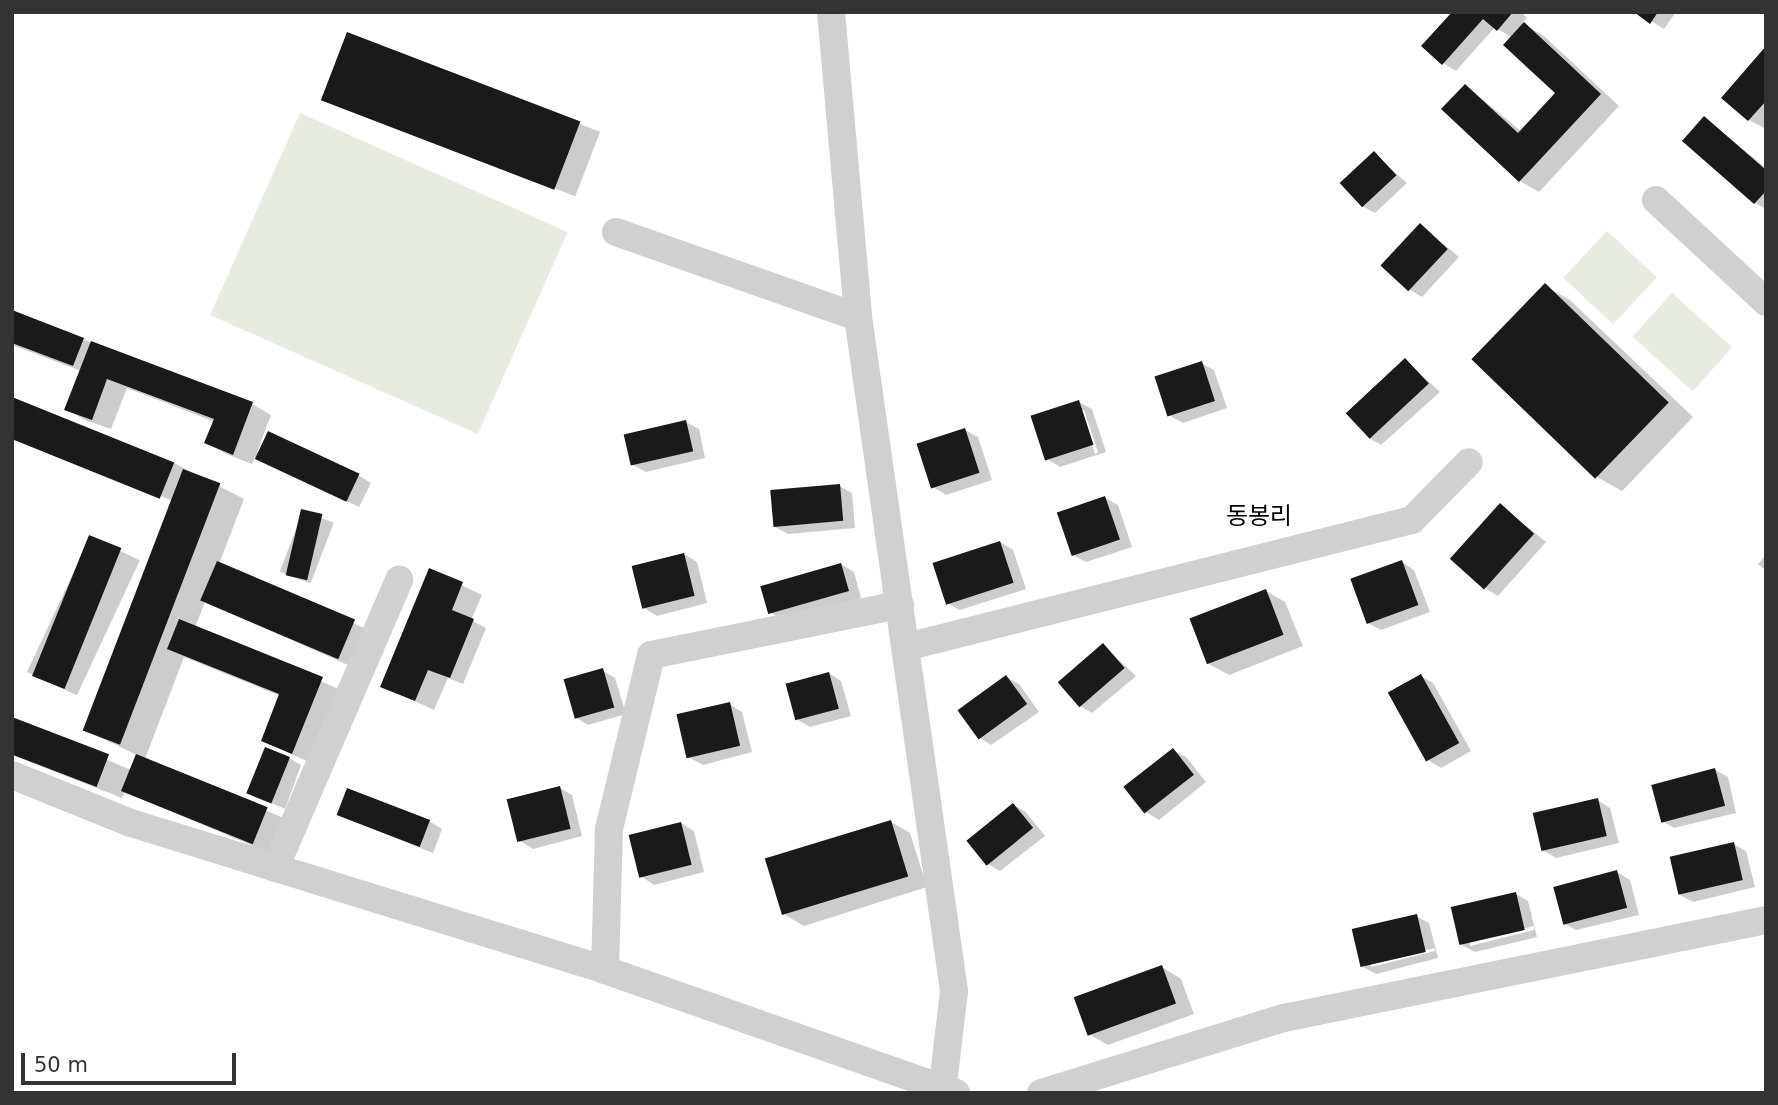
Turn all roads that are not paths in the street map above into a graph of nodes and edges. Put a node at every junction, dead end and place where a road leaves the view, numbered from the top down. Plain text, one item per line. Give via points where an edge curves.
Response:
1 (831, 12) edge
2 (1656, 200) dead end
3 (616, 232) dead end
4 (1766, 302) edge
5 (858, 317) junction
6 (1469, 463) dead end
7 (399, 580) dead end
8 (900, 605) junction
9 (906, 648) junction
10 (12, 775) edge
11 (275, 868) junction
12 (1766, 919) edge
13 (605, 970) junction
14 (946, 1092) edge
15 (1041, 1093) edge

1 - 5 street
2 - 4 street
3 - 5 street
5 - 8 street
6 - 9 street via 1412,520
7 - 11 street
8 - 9 street
8 - 13 street via 651,654 609,829
9 - 14 street via 954,991
10 - 11 street via 131,823
11 - 13 street
12 - 15 street via 1284,1018
13 - 14 street

